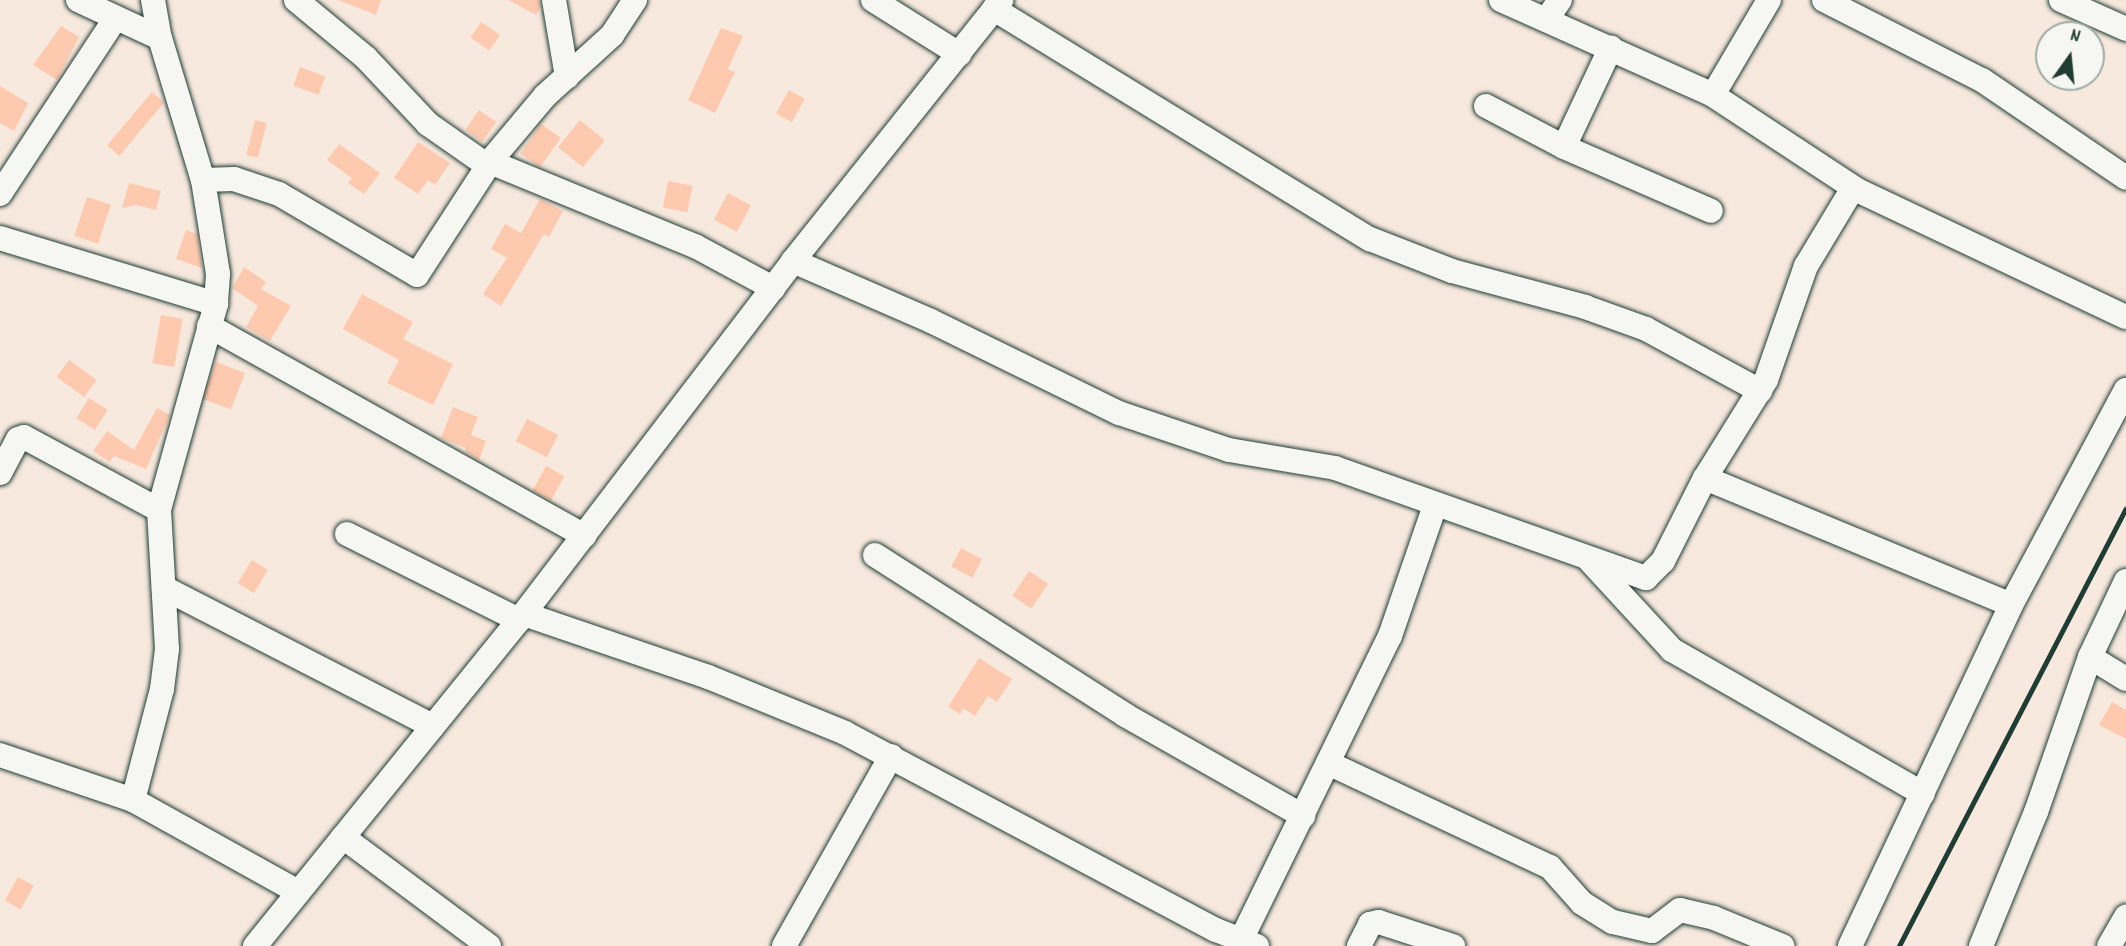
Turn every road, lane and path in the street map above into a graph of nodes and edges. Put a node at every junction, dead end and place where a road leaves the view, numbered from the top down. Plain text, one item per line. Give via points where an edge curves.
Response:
1 (78, 0) edge
2 (153, 0) edge
3 (296, 0) edge
4 (554, 0) edge
5 (635, 0) edge
6 (873, 0) edge
7 (1501, 0) edge
8 (1824, 0) edge
9 (2068, 1) edge
10 (1764, 2) edge
11 (998, 4) edge
12 (1554, 9) edge
13 (115, 19) junction
14 (2126, 29) edge
15 (160, 38) junction
16 (1611, 47) junction
17 (959, 54) junction
18 (567, 77) junction
19 (1713, 95) junction
20 (1486, 106) dead end
21 (1564, 147) junction
22 (489, 164) junction
23 (2126, 178) edge
24 (203, 180) junction
25 (1853, 188) junction
26 (0, 194) edge
27 (1711, 211) dead end
28 (0, 238) edge
29 (793, 261) junction
30 (773, 288) junction
31 (213, 315) junction
32 (2126, 317) edge
33 (2126, 390) edge
34 (1760, 391) junction
35 (7, 443) edge
36 (0, 474) edge
37 (1706, 478) junction
38 (1435, 505) junction
39 (159, 510) junction
40 (347, 534) dead end
41 (584, 536) junction
42 (875, 555) dead end
43 (1590, 561) junction
44 (2126, 581) edge
45 (164, 587) junction
46 (2011, 605) junction
47 (521, 617) junction
48 (2090, 657) junction
49 (2126, 679) edge
50 (433, 726) junction
51 (0, 755) edge
52 (891, 756) junction
53 (1328, 763) junction
54 (1923, 793) junction
55 (133, 800) junction
56 (1303, 817) junction
57 (343, 836) junction
58 (298, 892) junction
59 (2126, 916) edge
60 (1213, 938) edge
61 (1249, 943) edge
62 (255, 946) edge
63 (489, 946) edge
64 (784, 946) edge
65 (1359, 946) edge
66 (1453, 946) edge
67 (1782, 946) edge
68 (1850, 946) edge
69 (1981, 946) edge
70 (2109, 946) edge

1 - 13 street
2 - 15 street
3 - 22 street via 366,58 428,124
4 - 18 street
5 - 18 street via 612,35
6 - 17 street
7 - 12 street
8 - 23 street via 1982,80
9 - 14 street
10 - 19 street
11 - 17 street
11 - 34 street via 1370,239 1452,271 1585,307 1646,329
12 - 16 street
13 - 15 street
13 - 26 street
15 - 24 street
16 - 19 street
16 - 21 street
17 - 29 street
18 - 22 street via 545,96
19 - 25 street
20 - 21 street
21 - 27 street
22 - 24 street via 417,275 271,191 234,179
22 - 30 street via 695,246
24 - 31 street via 216,247
25 - 32 street
25 - 34 street via 1806,266 1787,332
28 - 31 street
29 - 30 street
29 - 38 street via 931,321 1119,413 1229,450 1335,468
30 - 41 street
31 - 39 street
31 - 41 street
33 - 46 street
34 - 37 street
35 - 36 street
35 - 39 street via 24,437
37 - 43 street via 1654,575 1646,578
37 - 46 street
38 - 43 street
38 - 53 street via 1390,636
39 - 45 street
40 - 47 street
41 - 47 street
42 - 56 street via 1125,715
43 - 54 street via 1672,650
44 - 48 street
45 - 50 street
45 - 55 street via 162,689
46 - 54 street
47 - 50 street
47 - 52 street via 771,700
48 - 49 street
48 - 69 street via 2036,812
50 - 57 street
51 - 55 street
52 - 60 street
52 - 64 street
53 - 56 street
53 - 67 street via 1542,863 1582,902 1613,922 1652,931 1680,910 1714,918
54 - 68 street
55 - 58 street
56 - 61 street
57 - 58 street
57 - 63 street
58 - 62 street
59 - 70 street
60 - 61 street
65 - 66 street via 1370,924 1379,922

